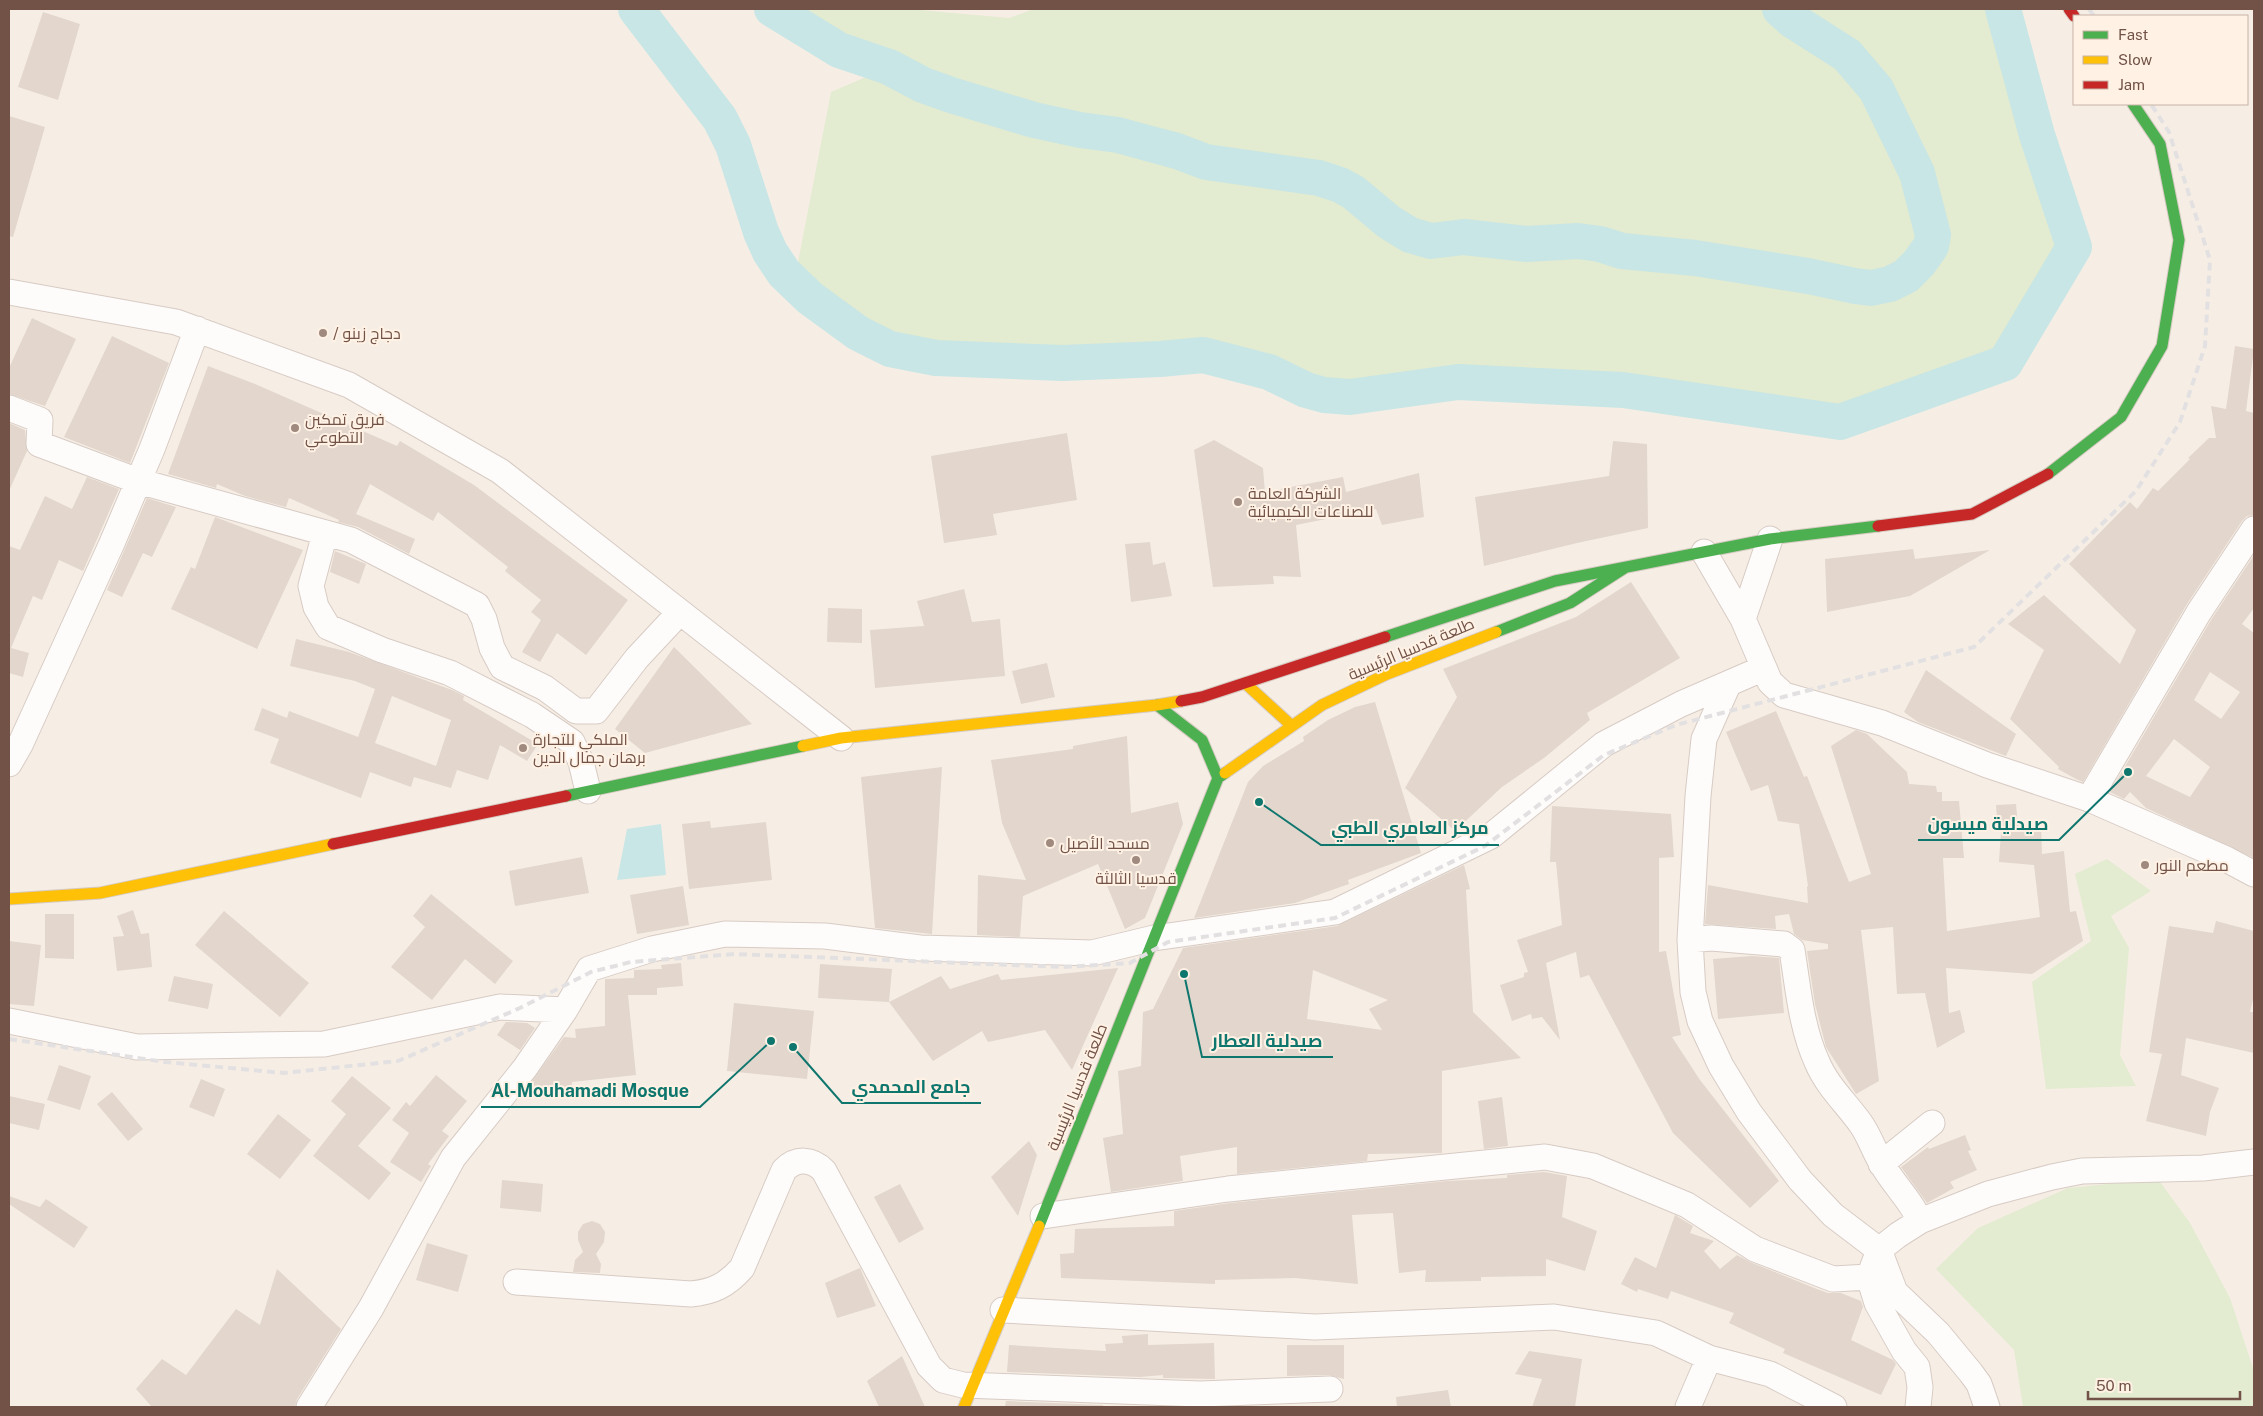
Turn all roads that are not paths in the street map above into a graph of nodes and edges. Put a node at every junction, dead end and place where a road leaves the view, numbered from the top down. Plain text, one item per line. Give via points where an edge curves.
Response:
1 (2134, 105) edge
2 (9, 292) edge
3 (198, 329) junction
4 (9, 408) edge
5 (138, 481) junction
6 (2254, 529) edge
7 (325, 533) junction
8 (1770, 539) junction
9 (1704, 552) junction
10 (1626, 567) junction
11 (680, 612) junction
12 (1743, 619) junction
13 (1764, 668) junction
14 (1245, 683) junction
15 (1728, 685) junction
16 (1157, 705) junction
17 (1292, 726) junction
18 (841, 738) junction
19 (9, 764) edge
20 (1218, 778) junction
21 (588, 791) junction
22 (2089, 799) junction
23 (2254, 874) edge
24 (9, 899) edge
25 (1154, 938) junction
26 (1690, 940) junction
27 (565, 1010) junction
28 (9, 1021) edge
29 (1932, 1123) dead end
30 (2254, 1162) edge
31 (1881, 1164) junction
32 (1043, 1216) junction
33 (1920, 1221) junction
34 (1879, 1250) junction
35 (1869, 1276) junction
36 (516, 1282) dead end
37 (1003, 1310) junction
38 (1709, 1358) junction
39 (973, 1384) junction
40 (1330, 1389) dead end
41 (309, 1407) edge
42 (964, 1407) edge
43 (1688, 1407) edge
44 (1834, 1407) edge
45 (1918, 1407) edge
46 (1987, 1407) edge

1 - 8 main road via 2160,144 2179,240 2162,346 2121,417 2050,473 1972,514
2 - 3 street via 176,322
3 - 5 street
3 - 11 street via 349,385 500,471
4 - 5 street via 40,420 39,444
5 - 7 street
5 - 19 street
6 - 22 street via 2194,620
7 - 11 street via 351,540 477,605 502,667 546,688 576,711 596,712 637,658
7 - 21 street via 311,586 316,608 328,627 382,650 450,672 532,715 572,742
8 - 9 main road
8 - 12 street
9 - 10 main road
9 - 12 street
10 - 14 main road via 1555,581
10 - 17 main road, طلعة قدسيا الرئيسية via 1570,603 1387,674 1322,705
11 - 18 street
12 - 13 street
13 - 15 street
13 - 22 street via 1770,682 1784,695 1882,723 1987,765
14 - 16 main road via 1202,697
14 - 17 main road
15 - 25 street via 1680,704 1604,744 1491,836 1335,912
15 - 26 street via 1704,739 1696,815
16 - 18 main road
16 - 20 main road via 1202,740
17 - 20 main road, طلعة قدسيا الرئيسية
18 - 21 main road
20 - 25 main road, طلعة قدسيا الرئيسية
21 - 24 main road via 100,893
22 - 23 street
25 - 27 street via 1092,952 920,948 825,936 725,934 652,949 589,969
25 - 32 main road, طلعة قدسيا الرئيسية
26 - 31 street via 1711,938 1784,944 1792,950 1806,1032 1817,1062 1830,1086 1870,1138
26 - 34 street via 1693,992 1700,1021 1721,1066 1749,1112 1800,1180 1833,1215
27 - 28 street via 500,1007 324,1044 137,1047
27 - 41 street via 525,1068 453,1158 371,1308
29 - 31 street
30 - 33 street via 2052,1176 1988,1194
31 - 33 street
32 - 35 street via 1228,1189 1544,1157 1593,1166 1687,1205 1756,1249 1833,1279
32 - 37 main road, طلعة قدسيا الرئيسية
33 - 34 street
34 - 35 street
34 - 46 street via 1895,1292 1938,1333 1971,1373 1979,1384
35 - 45 street via 1877,1303 1916,1367 1920,1387
36 - 39 street via 691,1294 720,1288 742,1268 784,1170 795,1162 814,1162 824,1171 929,1366 943,1380 963,1386
37 - 38 street via 1315,1327 1554,1317 1656,1333
37 - 39 main road, طلعة قدسيا الرئيسية
38 - 43 street
38 - 44 street via 1770,1374
39 - 40 street via 1200,1394
39 - 42 main road, طلعة قدسيا الرئيسية

